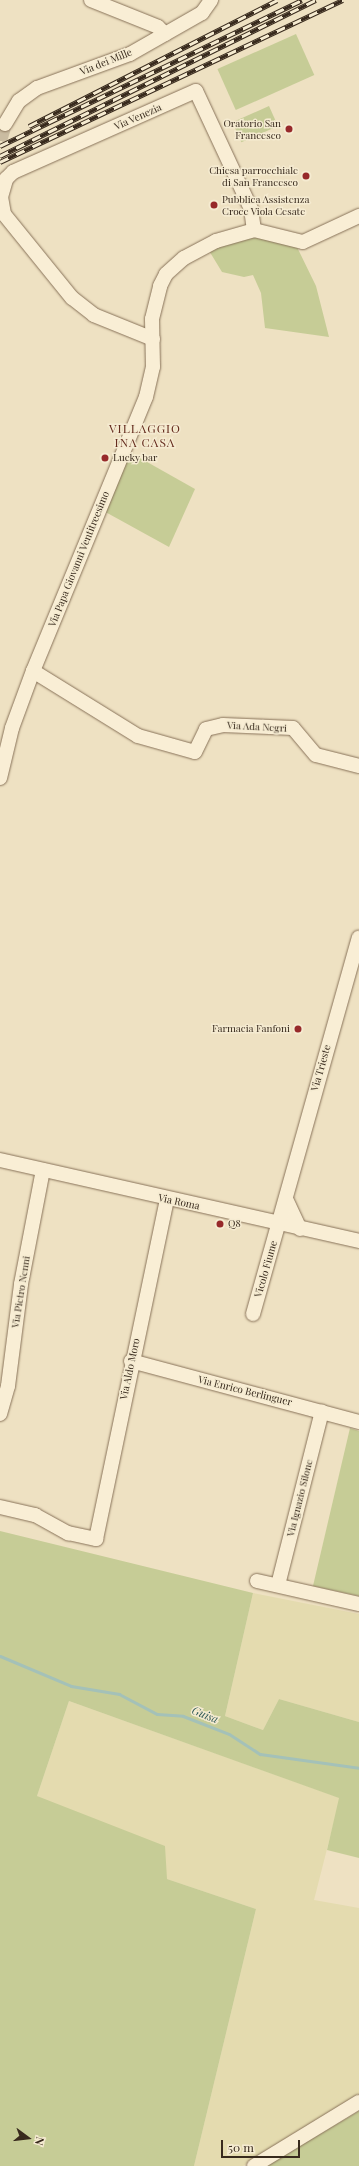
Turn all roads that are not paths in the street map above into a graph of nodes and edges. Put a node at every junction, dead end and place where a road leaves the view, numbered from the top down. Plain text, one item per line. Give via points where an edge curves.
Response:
1 (92, 0) edge
2 (211, 0) edge
3 (165, 34) junction
4 (5, 124) tunnel mouth
5 (359, 216) edge
6 (254, 230) junction
7 (153, 340) junction
8 (33, 671) junction
9 (359, 766) edge
10 (0, 778) edge
11 (359, 938) edge
12 (357, 957) edge
13 (0, 1160) edge
14 (43, 1170) junction
15 (286, 1199) junction
16 (167, 1200) junction
17 (279, 1224) junction
18 (300, 1229) junction
19 (359, 1241) edge
20 (253, 1314) dead end
21 (131, 1361) junction
22 (322, 1411) junction
23 (0, 1414) edge
24 (359, 1422) edge
25 (0, 1507) edge
26 (258, 1581) dead end
27 (278, 1585) junction
28 (359, 1604) edge
29 (359, 2102) edge
30 (254, 2166) edge

1 - 3 street via 158,27
2 - 3 street, Via dei Mille via 202,13
3 - 4 street, Via dei Mille via 123,57 37,88 19,101
5 - 6 street via 304,242
6 - 7 street via 200,248 166,274 155,299
6 - 7 street, Via Venezia via 251,210 196,91 14,172 6,179 1,197 4,214 72,298 94,315
7 - 8 street, Via Papa Giovanni Ventitreesimo via 153,367 138,418
8 - 9 street, Via Ada Negri via 138,736 195,752 206,729 223,725 293,728 313,753
8 - 10 street, Via Papa Giovanni Ventitreesimo via 12,728
11 - 12 street, Via Trieste
12 - 15 street, Via Trieste
13 - 14 street, Via Roma
14 - 16 street, Via Roma
14 - 23 street, Via Pietro Nenni via 21,1284 8,1386
15 - 17 street, Via Trieste
15 - 18 street
16 - 17 street, Via Roma
16 - 21 street, Via Aldo Moro
17 - 18 street, Via Roma
17 - 20 street, Vicolo Fiume
18 - 19 street, Via Roma
21 - 22 street, Via Enrico Berlinguer
21 - 25 street, Via Aldo Moro via 96,1539 68,1534 35,1515
22 - 24 street, Via Enrico Berlinguer
22 - 27 street, Via Ignazio Silone
26 - 27 street
27 - 28 street
29 - 30 street

